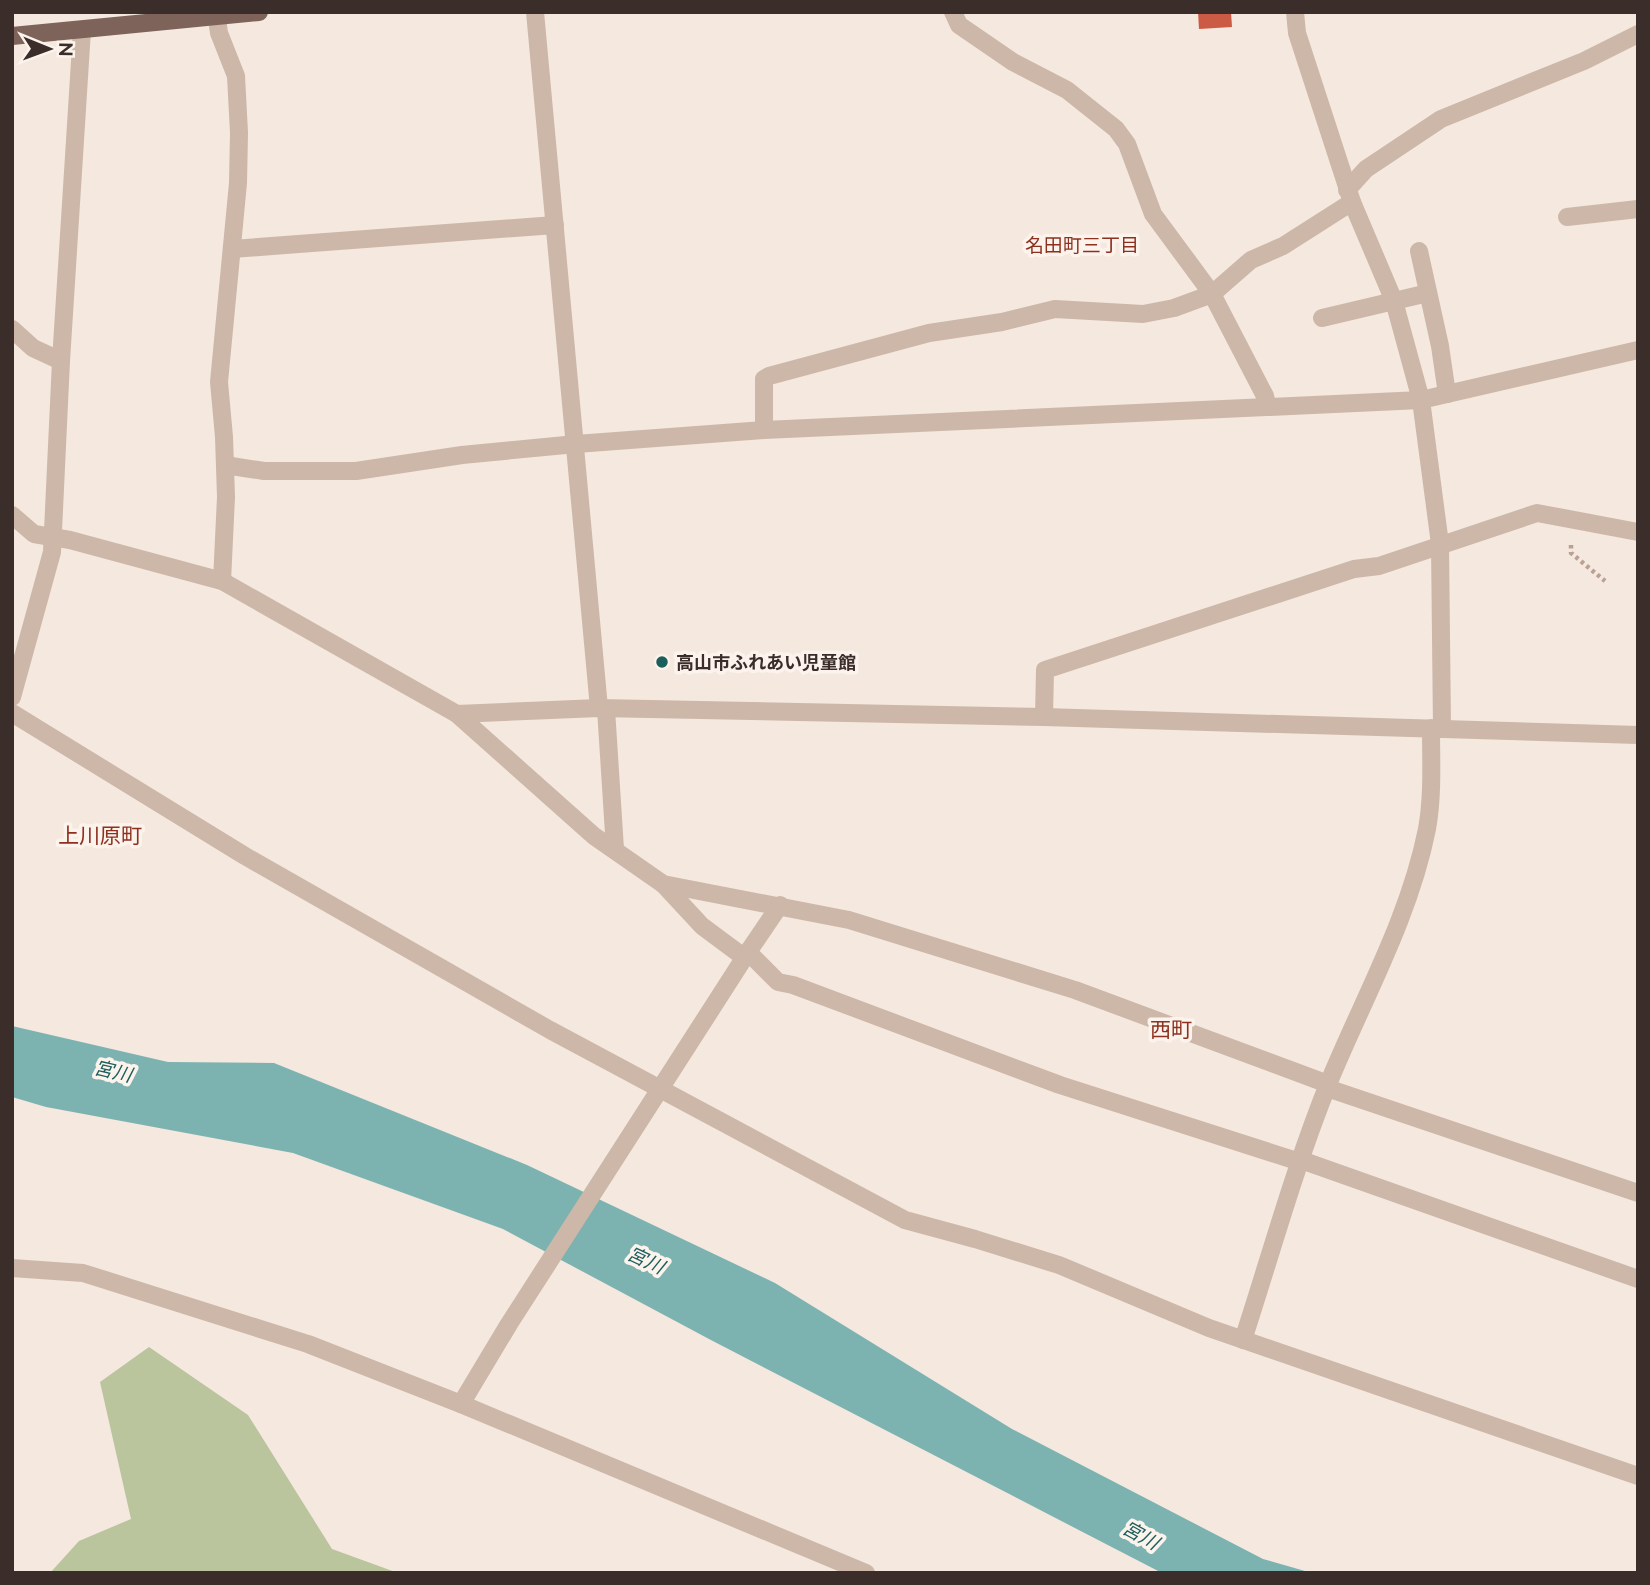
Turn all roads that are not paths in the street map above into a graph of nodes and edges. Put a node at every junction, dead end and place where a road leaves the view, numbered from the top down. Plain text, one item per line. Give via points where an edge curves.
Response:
1 (259, 12) edge
2 (535, 12) edge
3 (953, 12) edge
4 (1294, 12) edge
5 (216, 14) edge
6 (82, 30) junction
7 (1638, 33) edge
8 (12, 36) edge
9 (1350, 196) junction
10 (1638, 209) edge
11 (1567, 217) dead end
12 (555, 225) junction
13 (232, 249) junction
14 (1419, 251) dead end
15 (1428, 293) junction
16 (1212, 294) junction
17 (1394, 301) junction
18 (1322, 318) dead end
19 (12, 329) edge
20 (1638, 350) edge
21 (61, 361) junction
22 (1447, 394) junction
23 (1421, 400) junction
24 (1268, 407) junction
25 (764, 430) junction
26 (576, 444) junction
27 (225, 465) junction
28 (12, 515) edge
29 (1638, 532) edge
30 (54, 538) junction
31 (1440, 544) junction
32 (222, 581) junction
33 (12, 697) edge
34 (603, 708) junction
35 (12, 713) edge
36 (457, 714) junction
37 (1044, 717) junction
38 (1436, 729) junction
39 (1638, 735) edge
40 (615, 849) junction
41 (663, 884) junction
42 (780, 905) junction
43 (746, 955) junction
44 (1328, 1086) junction
45 (662, 1089) junction
46 (1300, 1161) junction
47 (1638, 1193) edge
48 (12, 1268) edge
49 (1638, 1279) edge
50 (1243, 1340) junction
51 (461, 1404) junction
52 (1638, 1476) edge
53 (866, 1573) edge

1 - 5 main road
2 - 12 street
3 - 16 street via 959,25 1013,62 1067,90 1116,130 1126,144 1153,214
4 - 9 street
5 - 6 main road
5 - 13 street via 236,76 238,183
6 - 8 main road
6 - 21 street
7 - 9 street via 1584,61 1441,119 1366,169
9 - 16 street via 1283,246 1251,260
9 - 17 street
10 - 11 street
12 - 13 street
12 - 26 street
13 - 27 street via 219,382
14 - 15 street
15 - 17 street
15 - 22 street
16 - 24 street
16 - 25 street via 1143,314 1055,309 929,333 769,376 764,379
17 - 18 street
17 - 23 street
19 - 21 street via 33,348
20 - 22 street
21 - 30 street
22 - 23 street
23 - 24 street
23 - 31 street
24 - 25 street
25 - 26 street
26 - 27 street via 356,471 264,471
26 - 34 street
27 - 32 street
28 - 30 street via 34,534
29 - 31 street via 1537,513
30 - 32 street
30 - 33 street
31 - 37 street via 1045,670
31 - 38 street
32 - 36 street
34 - 36 street
34 - 37 street
34 - 40 street
35 - 45 street via 245,856
36 - 40 street via 594,836
37 - 38 street
38 - 39 street
38 - 44 street via 1427,828 1411,887
40 - 41 street
41 - 42 street
41 - 43 street via 702,926
42 - 43 street
42 - 44 street via 849,920 1075,990
43 - 45 street
43 - 46 street via 778,982 1060,1085
44 - 46 street
44 - 47 street
45 - 50 street via 905,1220 1059,1265
45 - 51 street
46 - 49 street
46 - 50 street
48 - 51 street via 83,1273 308,1344
50 - 52 street
51 - 53 street

